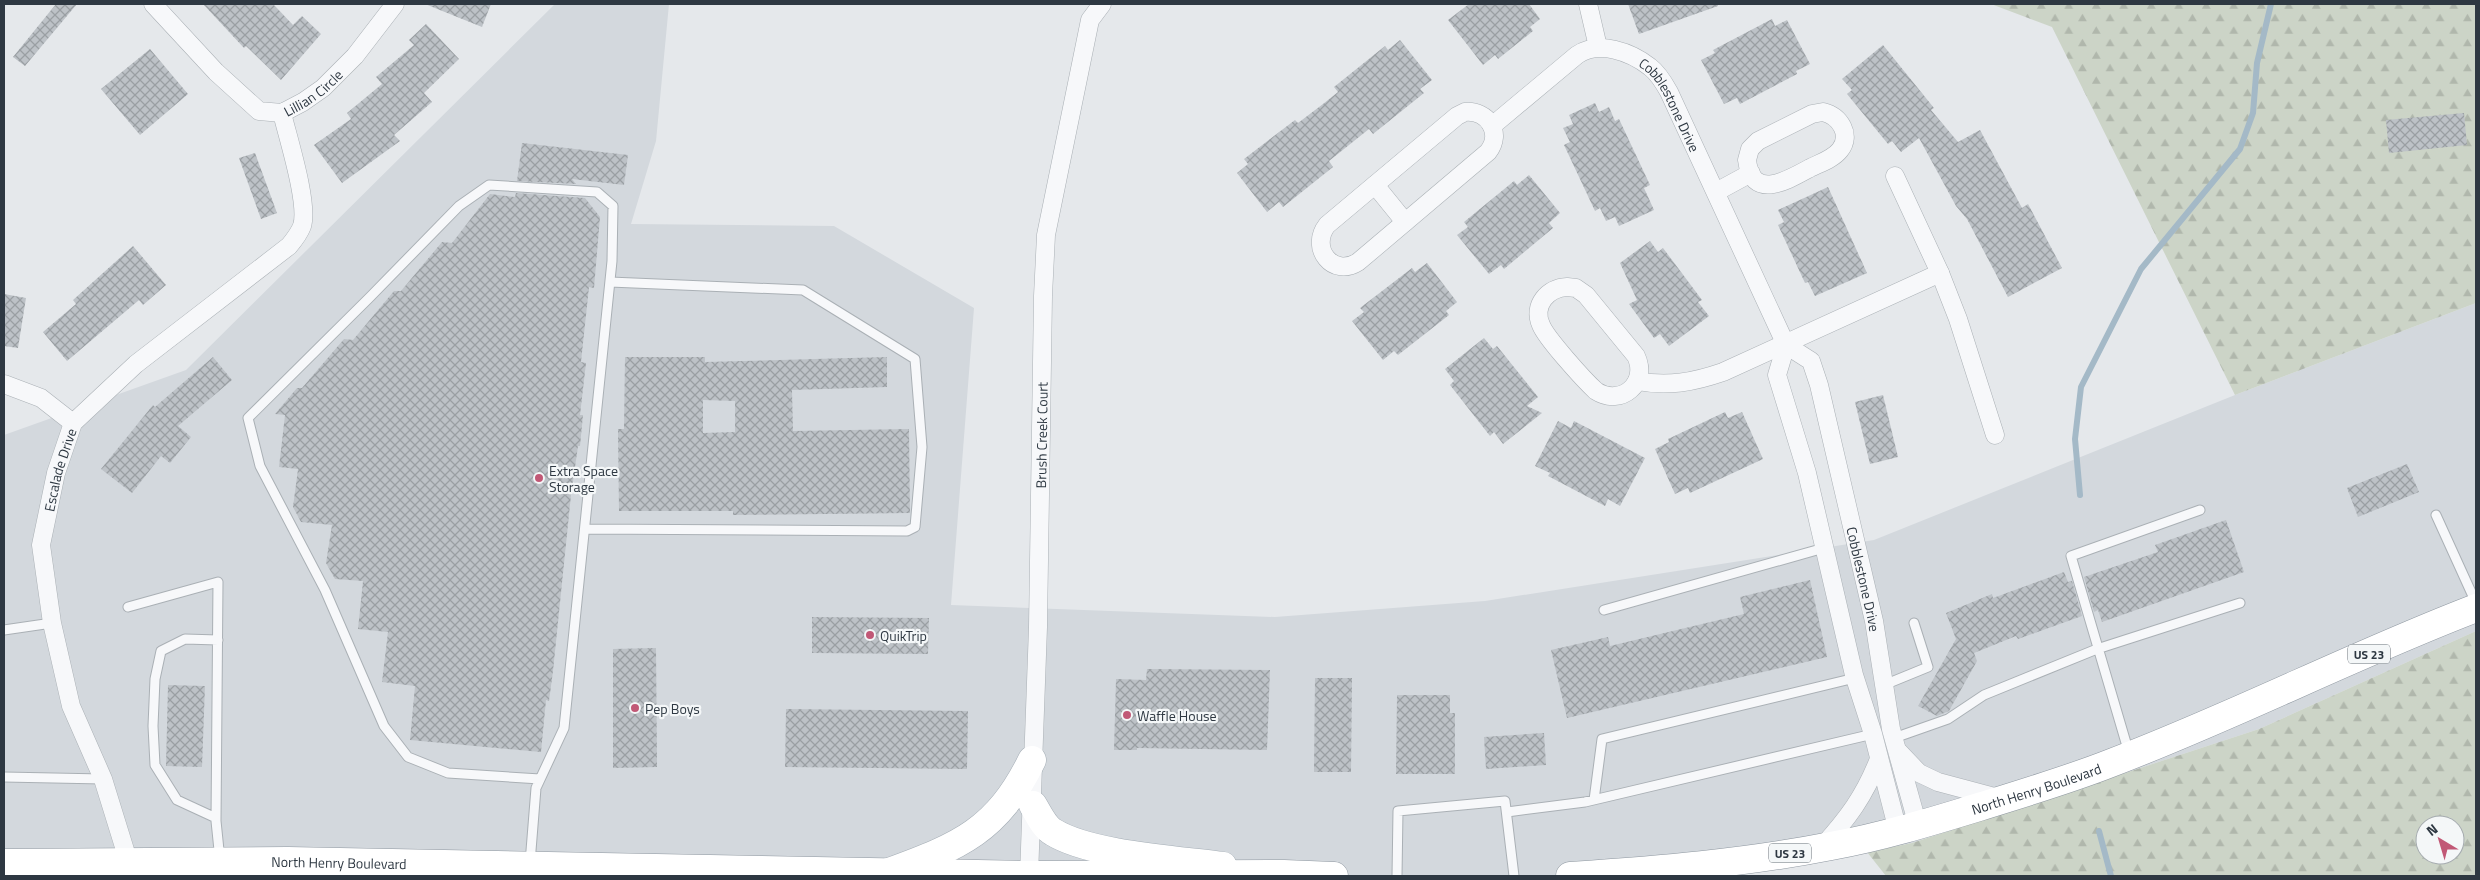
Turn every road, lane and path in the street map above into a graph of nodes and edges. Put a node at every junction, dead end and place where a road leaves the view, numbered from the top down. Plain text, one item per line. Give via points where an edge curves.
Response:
1 (153, 4) edge
2 (396, 4) edge
3 (1102, 4) edge
4 (1588, 4) edge
5 (1598, 47) junction
6 (282, 113) junction
7 (1492, 126) junction
8 (1750, 173) junction
9 (1895, 176) dead end
10 (1375, 185) junction
11 (1716, 192) junction
12 (1405, 222) junction
13 (1940, 273) junction
14 (610, 282) junction
15 (1786, 346) junction
16 (1637, 380) junction
17 (4, 384) edge
18 (72, 423) junction
19 (1995, 435) dead end
20 (2200, 510) dead end
21 (2436, 515) dead end
22 (585, 529) junction
23 (1824, 548) junction
24 (2240, 603) dead end
25 (2476, 603) edge
26 (128, 607) dead end
27 (2476, 608) edge
28 (1604, 610) dead end
29 (52, 623) junction
30 (1914, 623) dead end
31 (4, 630) edge
32 (218, 640) junction
33 (2097, 649) junction
34 (1855, 678) junction
35 (1884, 685) junction
36 (1873, 734) junction
37 (1894, 739) junction
38 (2130, 755) junction
39 (1880, 759) junction
40 (1032, 760) junction
41 (4, 777) edge
42 (103, 779) junction
43 (540, 779) junction
44 (1594, 800) junction
45 (2004, 800) junction
46 (1033, 805) junction
47 (1507, 812) junction
48 (216, 818) junction
49 (1908, 828) junction
50 (1821, 848) junction
51 (4, 863) edge
52 (129, 863) junction
53 (220, 863) junction
54 (530, 866) junction
55 (888, 872) junction
56 (1284, 874) junction
57 (1029, 876) edge
58 (1334, 876) edge
59 (1397, 876) edge
60 (1514, 876) edge
61 (1570, 876) edge

1 - 6 street, Lillian Circle via 216,72 259,112
2 - 6 street, Lillian Circle via 355,56 323,88
3 - 40 street, Brush Creek Court via 1090,20 1046,235
4 - 5 street
5 - 7 street via 1577,55
5 - 11 street, Cobblestone Drive via 1630,55 1657,74 1669,92
6 - 18 street, Escalade Drive via 303,205 302,226 296,238 136,364
7 - 10 street via 1478,113 1459,114
7 - 12 street via 1495,138 1488,152
8 - 8 street via 1748,154 1758,141 1815,113 1829,114 1842,125 1844,138 1839,151 1808,170 1775,185 1758,182
8 - 11 street
9 - 13 street
10 - 12 street
10 - 12 street via 1324,229 1320,244 1326,259 1336,266 1352,265
11 - 15 street, Cobblestone Drive
13 - 15 street
13 - 19 street
14 - 22 lane
14 - 22 lane via 804,290 915,359 922,447 915,527 908,530
14 - 43 lane via 613,206 598,192 489,185 458,206 248,418 260,466 325,590 384,726 408,757 448,773
15 - 16 street via 1694,382 1665,384
15 - 23 street via 1777,374
15 - 35 street, Cobblestone Drive via 1811,362 1819,385 1874,621
16 - 16 street via 1640,369 1635,355 1584,293 1567,287 1548,293 1539,306 1542,327 1594,390 1618,397 1630,391
17 - 18 street via 41,398
18 - 29 street, Escalade Drive via 56,473 41,545
20 - 33 lane via 2071,556
21 - 25 lane
22 - 43 lane via 564,728
23 - 28 lane
23 - 34 street
24 - 33 lane
26 - 32 lane via 218,582
27 - 38 main road, North Henry Boulevard / US 23
29 - 31 lane
29 - 42 street, Escalade Drive via 71,706
30 - 35 lane via 1928,667
32 - 48 lane
32 - 48 lane via 185,639 161,652 155,679 153,726 155,764 177,800
33 - 37 lane via 1984,695 1948,719
33 - 38 lane
34 - 36 street
34 - 44 lane via 1602,739
35 - 37 street, Cobblestone Drive
36 - 37 street
36 - 39 street
36 - 44 lane
37 - 45 street via 1919,773 1938,782
37 - 49 street, Cobblestone Drive
38 - 45 main road, North Henry Boulevard / US 23
39 - 49 street
39 - 50 street via 1868,788
40 - 46 street, Brush Creek Court
40 - 55 main road via 1019,787 979,832 945,852
41 - 42 lane
42 - 52 street, Escalade Drive
43 - 54 lane via 536,788
44 - 47 lane
45 - 49 main road, North Henry Boulevard / US 23
46 - 56 main road via 1052,832 1073,841 1108,850
46 - 57 street, Brush Creek Court
47 - 59 lane via 1506,801 1398,811
47 - 60 lane
48 - 53 lane
49 - 50 main road, North Henry Boulevard / US 23
50 - 61 main road, North Henry Boulevard / US 23 via 1676,869
51 - 52 main road, North Henry Boulevard
52 - 53 main road, North Henry Boulevard
53 - 54 main road, North Henry Boulevard via 288,861
54 - 55 main road, North Henry Boulevard
55 - 57 main road, North Henry Boulevard
56 - 57 main road, North Henry Boulevard
56 - 58 main road, North Henry Boulevard

